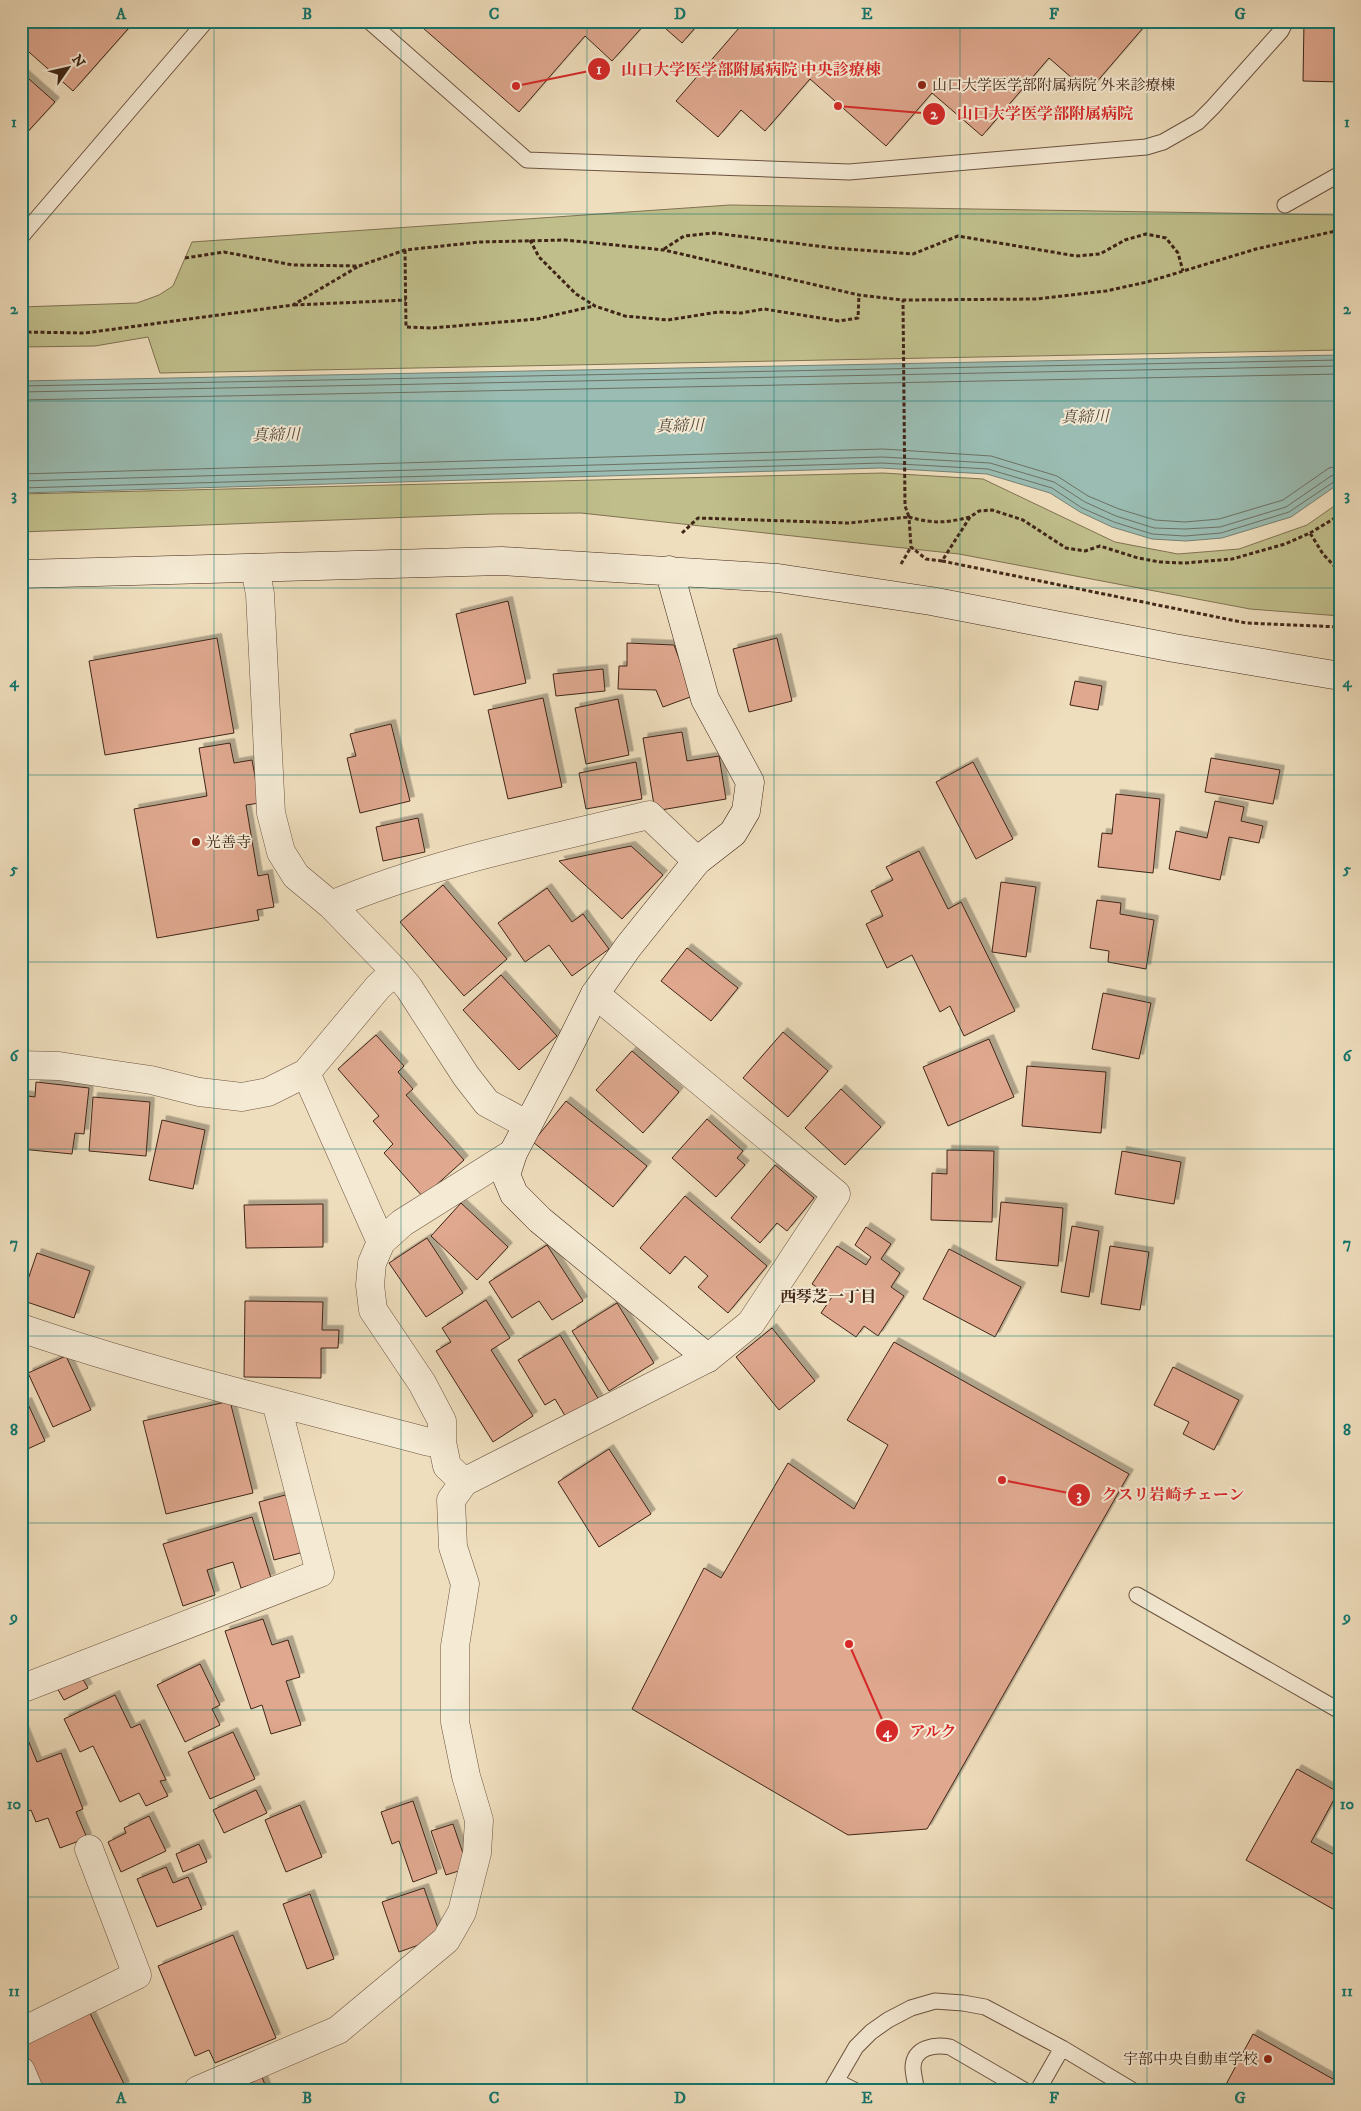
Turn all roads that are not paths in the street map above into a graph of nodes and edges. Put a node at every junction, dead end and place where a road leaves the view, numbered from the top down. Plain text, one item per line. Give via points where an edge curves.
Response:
1 (206, 21) edge
2 (369, 21) edge
3 (1286, 21) edge
4 (1340, 174) edge
5 (1285, 204) dead end
6 (21, 237) edge
7 (255, 568) junction
8 (669, 570) junction
9 (21, 574) edge
10 (1340, 676) edge
11 (697, 861) junction
12 (331, 904) junction
13 (395, 971) junction
14 (595, 994) junction
15 (21, 1065) edge
16 (306, 1073) junction
17 (528, 1125) junction
18 (513, 1153) junction
19 (381, 1242) junction
20 (21, 1328) edge
21 (708, 1358) junction
22 (276, 1402) junction
23 (442, 1442) junction
24 (464, 1482) junction
25 (1138, 1595) dead end
26 (21, 1689) edge
27 (1340, 1710) edge
28 (89, 1849) dead end
29 (21, 2032) edge
30 (1062, 2048) junction
31 (21, 2071) edge
32 (834, 2085) edge
33 (29, 2090) edge
34 (198, 2090) edge
35 (854, 2090) edge
36 (914, 2090) edge
37 (1024, 2090) edge
38 (1038, 2090) edge
39 (1132, 2090) edge

1 - 6 lane
2 - 3 lane via 527,160 849,172 1146,147 1163,142 1198,122 1281,31
4 - 5 lane
7 - 8 street via 502,561
7 - 9 street
7 - 12 street via 260,594 271,813 281,852 296,876
8 - 10 street via 778,578 931,600 1174,648
8 - 11 street via 705,699 750,782 746,811 733,833
11 - 12 street via 649,815 430,868
11 - 14 street
12 - 13 street
13 - 16 street
13 - 17 street via 487,1102
14 - 17 street
14 - 21 street via 836,1194 751,1324
15 - 16 street via 59,1066 242,1097 268,1092
16 - 19 street
17 - 18 street
18 - 19 street via 402,1223
18 - 21 street via 506,1175 514,1194 540,1220
19 - 23 street via 372,1263 373,1310 422,1383 442,1421
20 - 22 street via 73,1346
21 - 24 street
22 - 23 street via 429,1442
22 - 26 street via 320,1573
23 - 24 street via 447,1466
24 - 34 street via 451,1500 453,1547 465,1584 456,1646 455,1722 479,1820 477,1853 462,1912 446,1940 338,2030
25 - 27 lane
28 - 29 street via 137,1975
30 - 32 lane via 985,2007 935,2001 911,2008 871,2032 856,2047
30 - 38 lane
30 - 39 lane
31 - 33 street
32 - 35 lane
36 - 37 lane via 916,2056 924,2048 937,2044 950,2046

